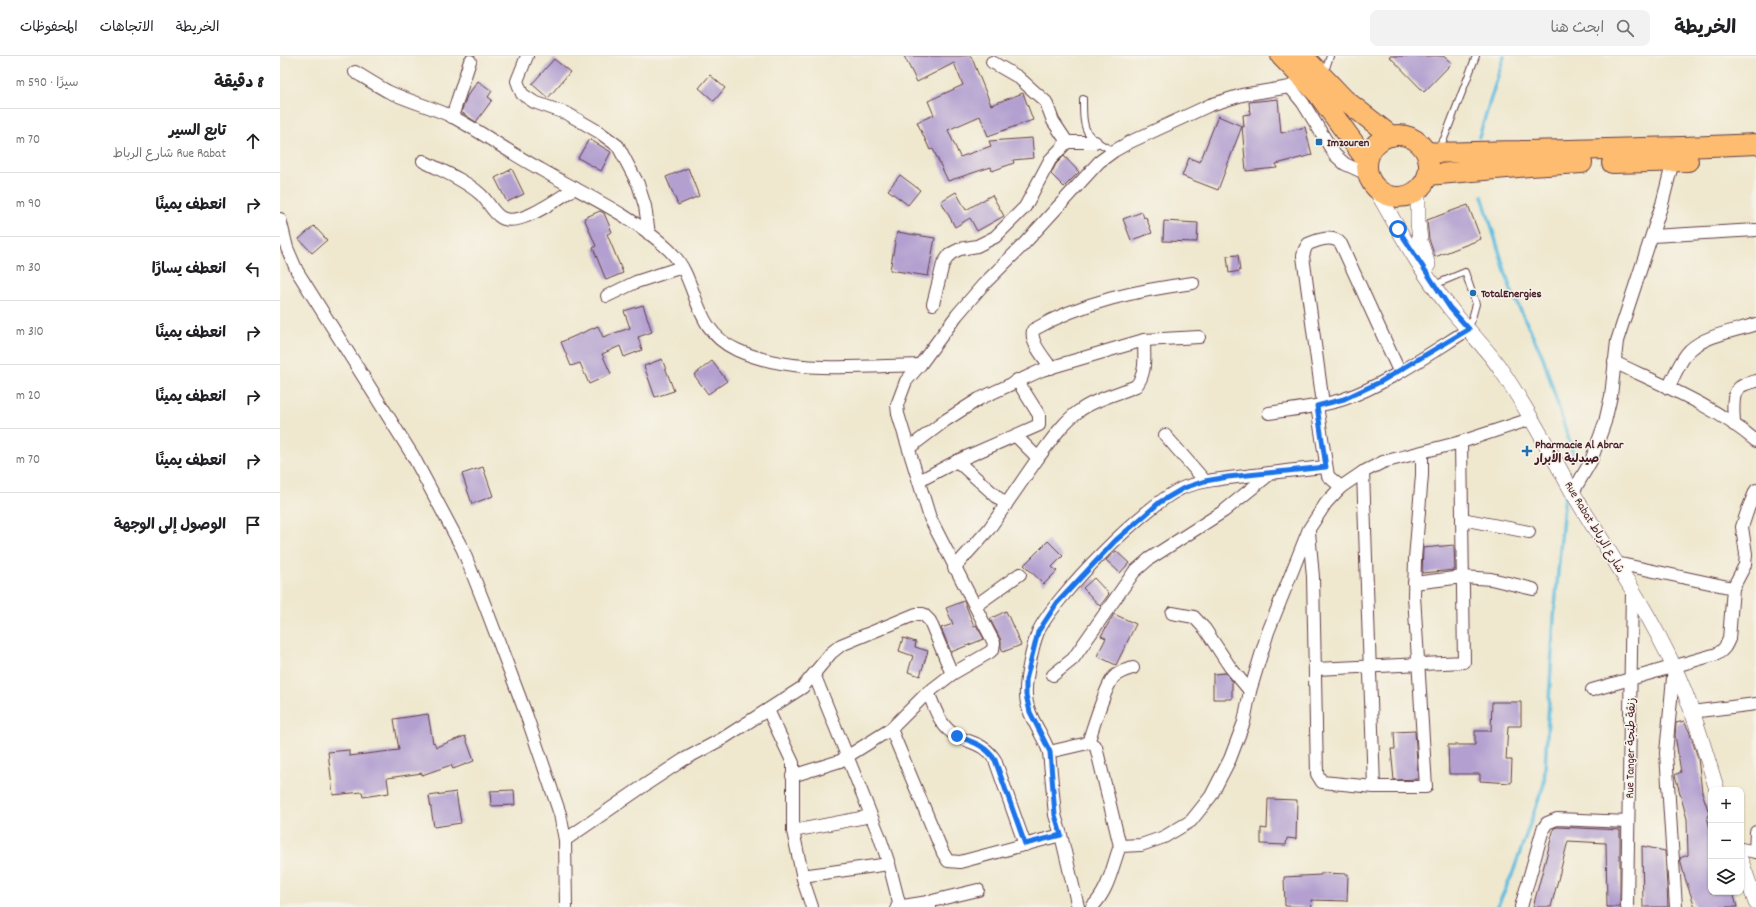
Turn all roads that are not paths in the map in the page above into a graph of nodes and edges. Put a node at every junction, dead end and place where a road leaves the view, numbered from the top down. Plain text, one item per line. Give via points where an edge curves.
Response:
1 (527, 56) edge
2 (1281, 56) edge
3 (1303, 56) edge
4 (1330, 56) edge
5 (1476, 56) edge
6 (470, 61) dead end
7 (992, 62) dead end
8 (355, 72) dead end
9 (1323, 77) junction
10 (1296, 82) junction
11 (1083, 99) dead end
12 (452, 117) junction
13 (1391, 136) junction
14 (1067, 142) junction
15 (1096, 142) junction
16 (1756, 144) edge
17 (1425, 150) junction
18 (1114, 151) junction
19 (1756, 158) edge
20 (424, 161) dead end
21 (1673, 161) junction
22 (1370, 175) junction
23 (1423, 183) junction
24 (575, 188) junction
25 (280, 219) edge
26 (1756, 230) edge
27 (649, 234) junction
28 (1652, 236) junction
29 (682, 267) junction
30 (1193, 283) dead end
31 (1434, 285) junction
32 (607, 296) dead end
33 (933, 304) dead end
34 (1756, 324) edge
35 (1469, 329) junction
36 (1199, 337) dead end
37 (1144, 340) junction
38 (1614, 362) junction
39 (920, 365) junction
40 (1051, 368) junction
41 (1399, 371) junction
42 (1017, 380) junction
43 (1756, 381) edge
44 (1668, 388) junction
45 (1320, 405) junction
46 (1269, 413) dead end
47 (1532, 419) junction
48 (1734, 425) junction
49 (1165, 435) dead end
50 (1016, 436) junction
51 (1756, 441) edge
52 (1461, 442) junction
53 (909, 448) junction
54 (1422, 452) junction
55 (1038, 458) junction
56 (957, 461) junction
57 (1326, 467) junction
58 (1363, 472) junction
59 (1271, 473) junction
60 (919, 481) junction
61 (1205, 481) junction
62 (1341, 487) junction
63 (1756, 490) edge
64 (1573, 492) junction
65 (1006, 505) junction
66 (1462, 519) junction
67 (1308, 529) junction
68 (1529, 532) dead end
69 (1616, 563) junction
70 (954, 568) junction
71 (1020, 574) dead end
72 (1463, 577) junction
73 (1414, 583) junction
74 (1733, 588) junction
75 (1533, 589) dead end
76 (1632, 589) junction
77 (975, 606) junction
78 (1172, 613) dead end
79 (1418, 665) junction
80 (1674, 667) junction
81 (1133, 668) dead end
82 (1369, 668) junction
83 (1316, 669) junction
84 (814, 674) junction
85 (952, 674) junction
86 (1053, 675) dead end
87 (1632, 678) junction
88 (1592, 690) dead end
89 (1250, 691) junction
90 (928, 692) junction
91 (1756, 704) edge
92 (768, 710) junction
93 (1691, 712) junction
94 (891, 729) junction
95 (1088, 743) junction
96 (1050, 752) junction
97 (848, 757) junction
98 (792, 776) junction
99 (1374, 787) junction
100 (1716, 787) edge
101 (871, 816) junction
102 (1628, 822) junction
103 (793, 831) junction
104 (1756, 832) edge
105 (1061, 835) junction
106 (565, 840) junction
107 (1025, 844) junction
108 (1120, 846) junction
109 (1744, 850) edge
110 (1756, 852) edge
111 (889, 864) junction
112 (1744, 869) edge
113 (802, 876) junction
114 (978, 890) dead end
115 (1756, 903) edge
116 (929, 905) edge
117 (566, 907) edge
118 (812, 907) edge
119 (898, 907) edge
120 (1078, 907) edge
121 (1092, 907) edge
122 (1521, 907) edge
123 (1627, 907) edge
124 (1676, 907) edge

1 - 27 street via 517,81 522,94 534,102 568,114 618,146 638,184 645,206
2 - 10 highway
3 - 9 highway
4 - 9 lane
5 - 17 lane via 1444,139 1440,145
6 - 12 street
7 - 14 street via 1018,76 1046,102 1053,121
8 - 12 street via 386,90
9 - 13 highway via 1345,100
10 - 18 street via 1210,105
10 - 22 highway via 1331,111
11 - 15 lane via 1083,120 1087,132
12 - 24 street
13 - 17 highway via 1409,137
13 - 22 highway via 1377,143 1372,149
14 - 15 street
14 - 33 street via 1050,160 1025,207 996,237 950,254 943,264
15 - 18 lane
16 - 17 highway via 1457,154
17 - 23 highway via 1430,168
18 - 39 street via 1099,162 982,286
19 - 21 highway
20 - 24 street via 480,193 499,217 510,220 523,218
21 - 23 highway via 1529,166
21 - 28 street
22 - 23 highway via 1386,196 1397,198 1408,196
22 - 31 street, Rue Rabat شارع الرباط via 1398,229
23 - 31 street, Rue Rabat شارع الرباط via 1418,222 1420,241
24 - 27 street
25 - 106 street via 287,248 297,271 413,456 463,550 552,786
26 - 28 street
27 - 29 street via 668,249
28 - 38 street via 1617,341
29 - 32 street via 636,282
29 - 39 street via 710,330 735,350 792,366
30 - 40 street via 1156,288 1115,298 1083,308 1033,330 1034,342
31 - 35 street, Rue Rabat شارع الرباط
31 - 35 lane via 1465,272 1476,304
34 - 44 street via 1697,344 1689,351
35 - 41 street
35 - 47 street, Rue Rabat شارع الرباط via 1501,369
36 - 37 street
37 - 40 street
37 - 55 street via 1142,380 1136,386 1079,411 1064,424
38 - 44 street
38 - 64 street via 1611,396 1605,422 1591,461
39 - 53 street via 906,381 897,405
40 - 42 street
41 - 45 street via 1344,399
41 - 45 street via 1341,244 1331,238 1308,244 1303,256
42 - 50 street via 1039,415 1040,422 1036,428
42 - 53 street via 979,398
43 - 48 street via 1742,385 1735,395
44 - 48 street
45 - 46 street
45 - 57 street
47 - 52 street
47 - 64 street, Rue Rabat شارع الرباط
48 - 51 street
49 - 61 street
50 - 55 street
50 - 56 street
52 - 54 street
52 - 66 street
53 - 60 street
54 - 58 street via 1383,462
54 - 73 street
55 - 65 street
56 - 60 street
56 - 65 street
57 - 59 street
57 - 62 street via 1328,476
58 - 62 street
58 - 82 street
59 - 61 street
59 - 86 street via 1224,510 1149,559 1134,572 1073,659
60 - 70 street via 930,518
61 - 96 street via 1184,488 1160,502 1115,541 1057,603 1038,632 1026,680 1026,695 1030,712
62 - 67 street
63 - 74 street via 1742,527 1745,565
64 - 69 street, Rue Rabat شارع الرباط
65 - 70 street
66 - 68 street
66 - 72 street
67 - 83 street via 1313,576
67 - 89 street via 1268,632
69 - 74 street
69 - 76 street, Rue Rabat شارع الرباط
70 - 77 street
71 - 77 street
72 - 73 street
72 - 75 street via 1491,579
72 - 79 street via 1464,662
73 - 79 street
74 - 80 street via 1729,639 1726,646 1721,652
76 - 80 street, Rue Rabat شارع الرباط
76 - 87 street, Rue Tanger زنقة طنجة
77 - 85 street via 994,643 993,649
78 - 89 street via 1194,617
79 - 82 street
79 - 99 street via 1426,787
80 - 87 street
80 - 93 street, Rue Rabat شارع الرباط
80 - 124 street via 1666,753
81 - 95 street via 1113,678
82 - 83 street
82 - 99 street
83 - 99 street via 1316,769 1319,778 1322,782
84 - 85 street via 831,653 841,646 916,614 923,614 930,621
84 - 92 street via 803,687
84 - 97 street
85 - 90 street
87 - 88 street
87 - 102 street, Rue Tanger زنقة طنجة
89 - 108 street via 1244,722 1230,758 1211,796 1197,816 1164,837 1141,845
90 - 94 street
90 - 107 street via 942,723 950,732 982,746 995,760
91 - 93 street
92 - 98 street via 793,763
92 - 106 street via 671,768
93 - 100 street, Rue Rabat شارع الرباط
94 - 97 street
94 - 107 street via 948,861 960,862
95 - 96 street
95 - 108 street via 1096,747
96 - 105 street via 1055,815
97 - 98 street
97 - 101 street
98 - 103 street
101 - 103 street
101 - 111 street
102 - 122 street via 1557,819 1547,823 1543,829
102 - 123 street, Rue Tanger زنقة طنجة
103 - 113 street
104 - 110 street
105 - 107 street
105 - 120 street
106 - 117 street
108 - 121 street via 1101,898
109 - 110 street
111 - 113 street
111 - 119 street
112 - 115 street
113 - 118 street
114 - 116 street
116 - 119 street

